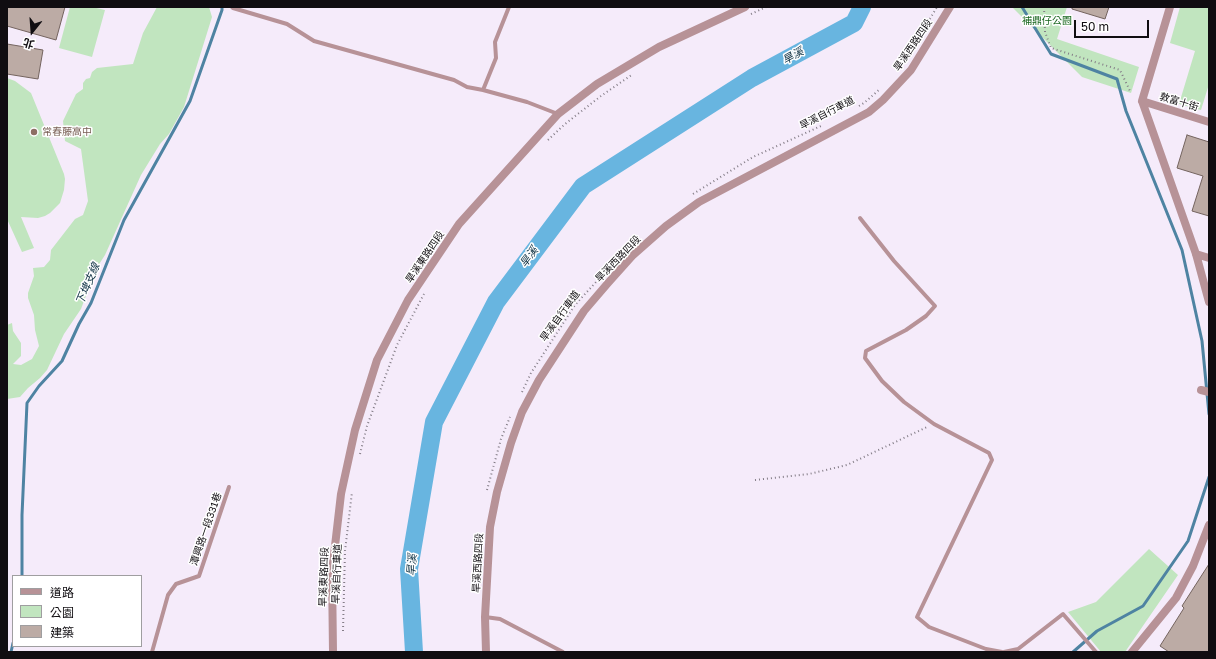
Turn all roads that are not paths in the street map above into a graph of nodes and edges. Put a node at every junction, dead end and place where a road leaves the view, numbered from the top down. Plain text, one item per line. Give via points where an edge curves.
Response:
1 (232, 7) edge
2 (508, 7) edge
3 (745, 7) edge
4 (950, 7) edge
5 (1170, 7) edge
6 (483, 90) junction
7 (1142, 102) junction
8 (558, 114) junction
9 (1209, 122) edge
10 (860, 218) dead end
11 (1196, 254) junction
12 (1209, 258) edge
13 (1209, 302) edge
14 (229, 487) dead end
15 (1209, 525) edge
16 (485, 618) junction
17 (152, 652) edge
18 (333, 652) edge
19 (486, 652) edge
20 (563, 652) edge
21 (1003, 652) edge
22 (1096, 652) edge
23 (1132, 652) edge

1 - 6 lane via 287,24 314,41
2 - 6 lane via 495,42 496,58
3 - 8 street, 旱溪東路四段 via 659,47 597,84
4 - 16 street, 旱溪西路四段 via 911,70 869,112 699,202 666,226 632,256 584,312 539,380 522,412 511,443 490,527
5 - 7 street
6 - 8 lane
7 - 9 street, 敦富十街
7 - 11 street
8 - 18 street, 旱溪東路四段 via 459,224 408,300 377,360 355,430 340,494 332,572
10 - 21 lane via 894,261 935,306 906,330 866,352 865,358 882,381 904,402 934,424 989,453 992,460 918,617 929,627 986,649
11 - 12 street
11 - 13 street
14 - 17 lane, 潭興路一段331巷 via 199,576 176,584 168,595
15 - 23 street via 1193,566 1176,598
16 - 19 street, 旱溪西路四段
16 - 20 lane via 500,619
21 - 22 lane via 1018,649 1063,614

